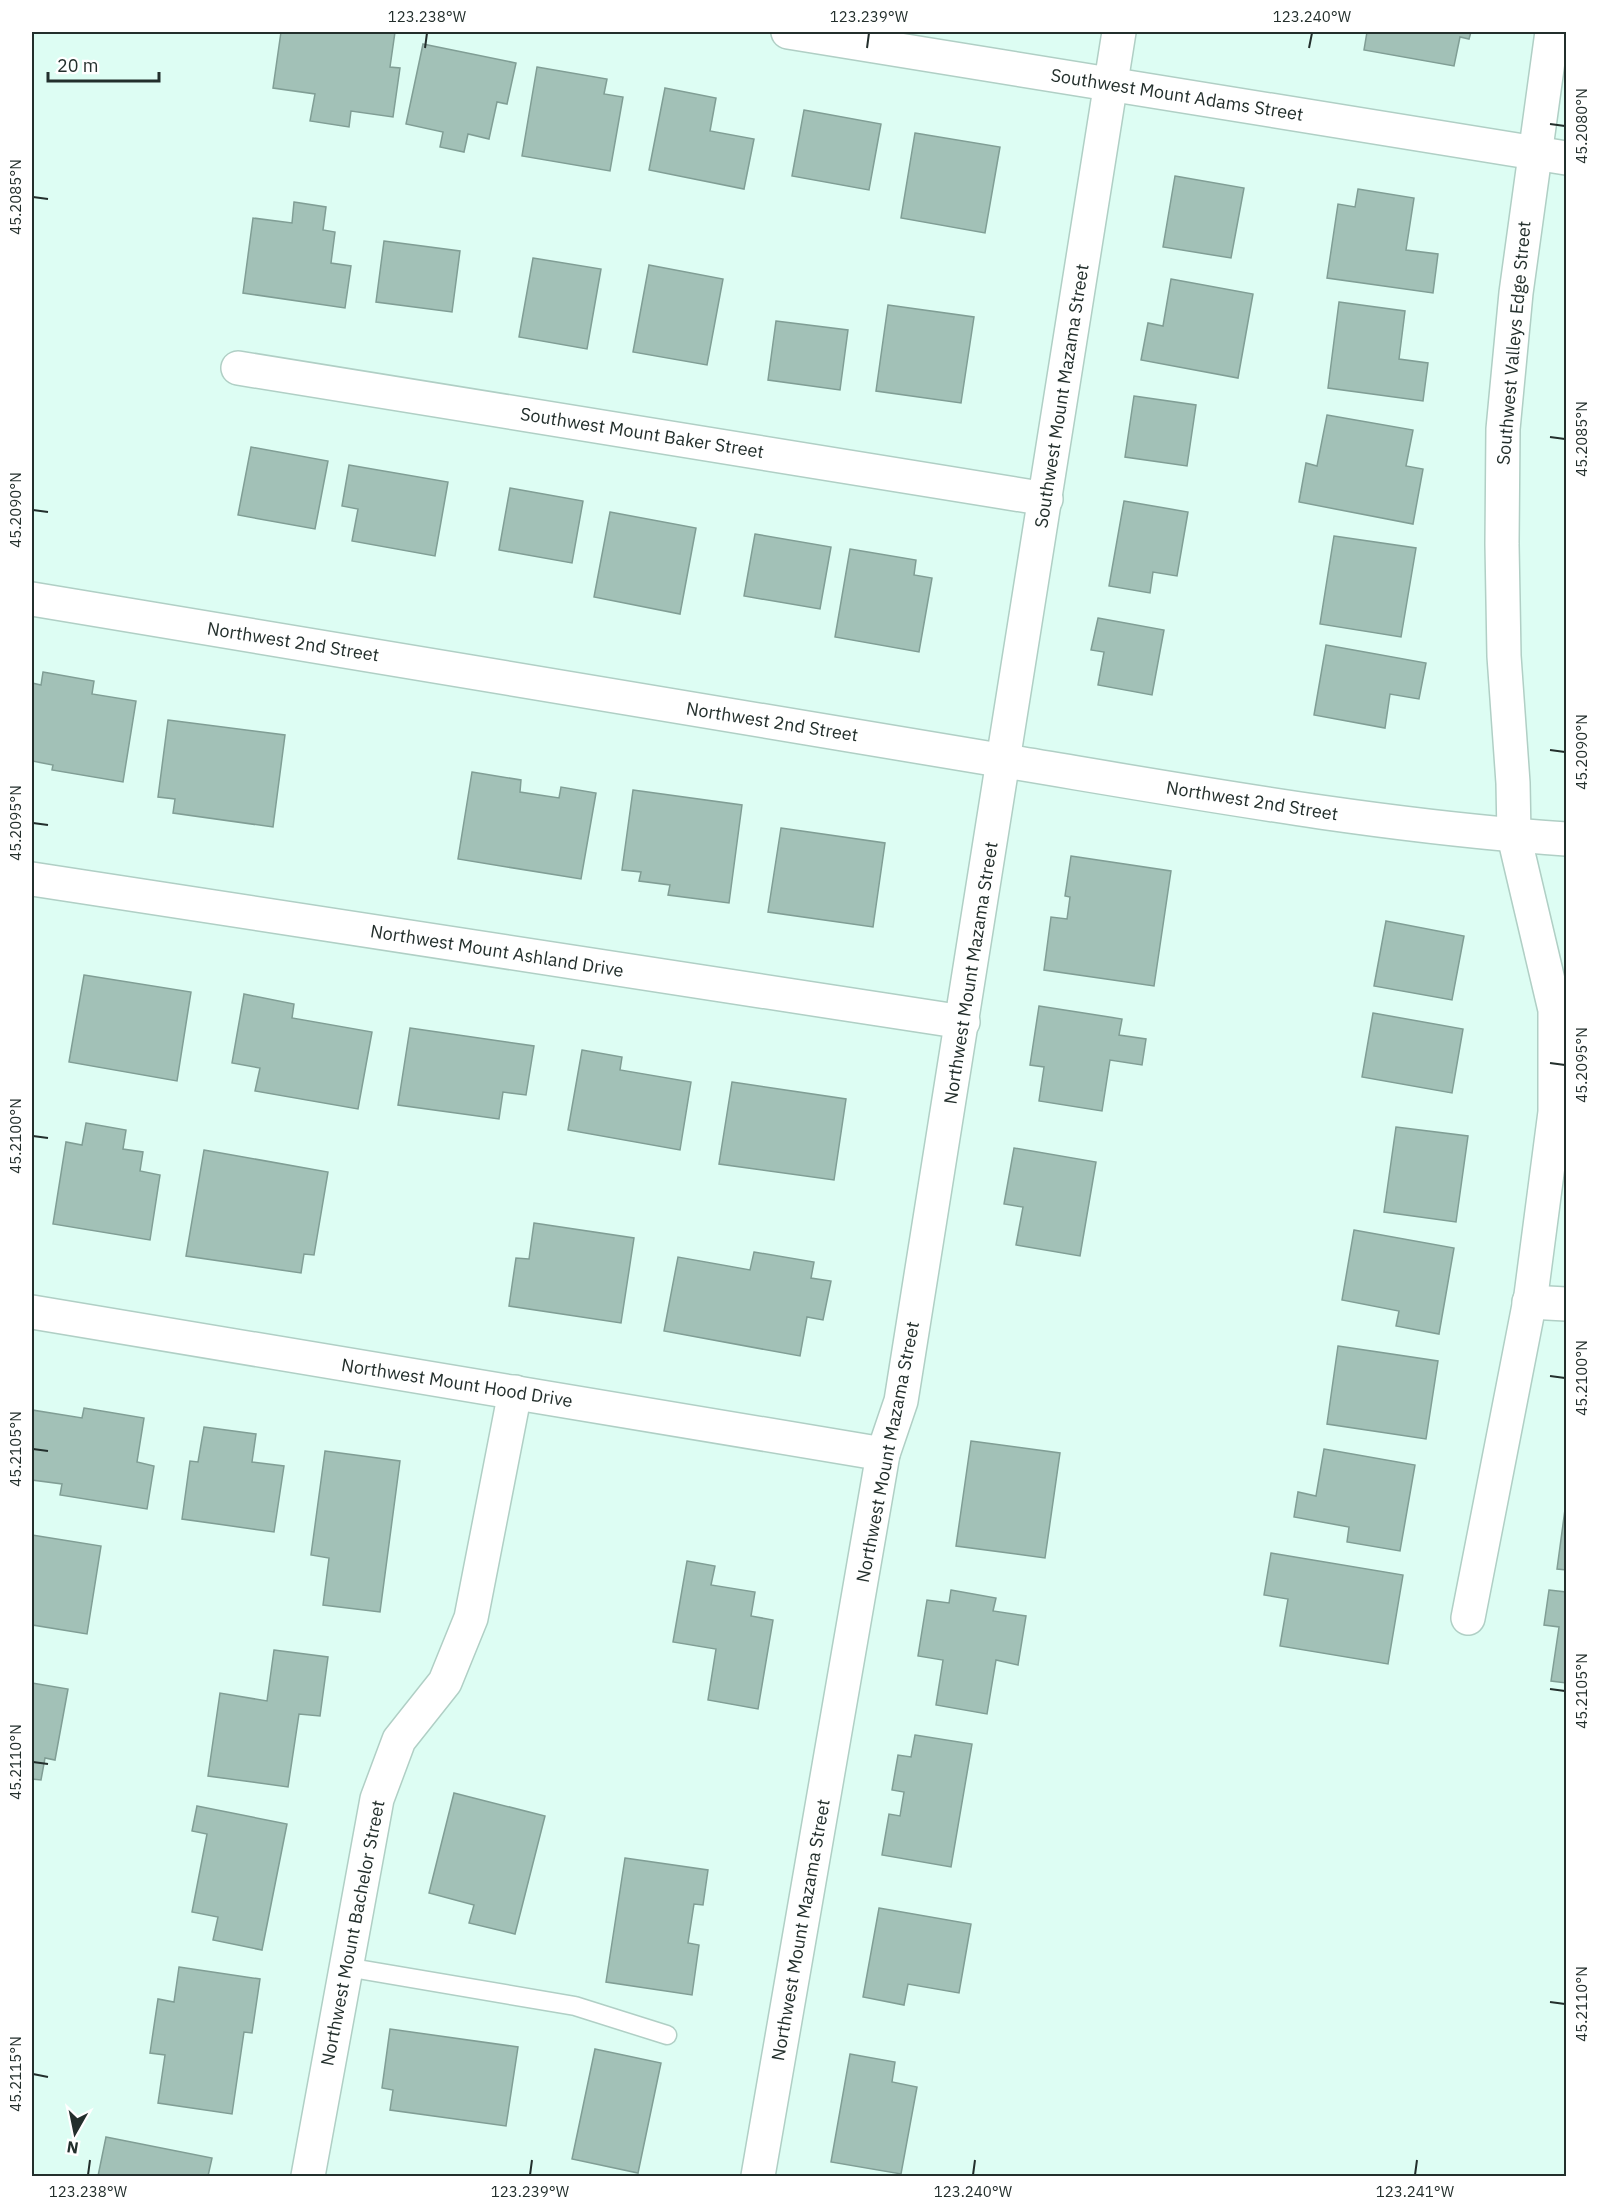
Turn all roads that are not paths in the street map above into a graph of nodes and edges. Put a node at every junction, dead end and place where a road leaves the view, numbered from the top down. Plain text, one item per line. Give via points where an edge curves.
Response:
1 (789, 32) edge
2 (1119, 32) edge
3 (1552, 32) edge
4 (1111, 84) junction
5 (1533, 153) junction
6 (1566, 158) edge
7 (238, 368) dead end
8 (1046, 499) junction
9 (32, 599) edge
10 (1005, 761) junction
11 (1514, 836) junction
12 (1566, 839) edge
13 (32, 879) edge
14 (963, 1023) junction
15 (1529, 1302) junction
16 (1566, 1304) edge
17 (32, 1312) edge
18 (515, 1392) junction
19 (883, 1454) junction
20 (1468, 1618) dead end
21 (346, 1967) junction
22 (667, 2035) dead end
23 (308, 2176) edge
24 (758, 2176) edge

1 - 4 street, Southwest Mount Adams Street
2 - 4 street, Southwest Mount Mazama Street
3 - 5 street, Southwest Valleys Edge Street
4 - 5 street, Southwest Mount Adams Street
4 - 8 street, Southwest Mount Mazama Street
5 - 6 street, Southwest Mount Adams Street
5 - 11 street, Southwest Valleys Edge Street via 1503,429 1504,656
7 - 8 street, Southwest Mount Baker Street
8 - 10 street, Southwest Mount Mazama Street
9 - 10 street, Northwest 2nd Street
10 - 11 street, Northwest 2nd Street via 1374,821
10 - 14 street, Northwest Mount Mazama Street
11 - 12 street, Northwest 2nd Street
11 - 15 street, Southwest Valleys Edge Street via 1555,1011 1555,1112
13 - 14 street, Northwest Mount Ashland Drive
14 - 19 street, Northwest Mount Mazama Street via 901,1401
15 - 16 street
15 - 20 street, Southwest Valleys Edge Street
17 - 18 street, Northwest Mount Hood Drive
18 - 19 street, Northwest Mount Hood Drive
18 - 21 street, Northwest Mount Bachelor Street via 471,1618 445,1682 399,1740 377,1798
19 - 24 street, Northwest Mount Mazama Street
21 - 22 lane via 575,2006
21 - 23 street, Northwest Mount Bachelor Street

